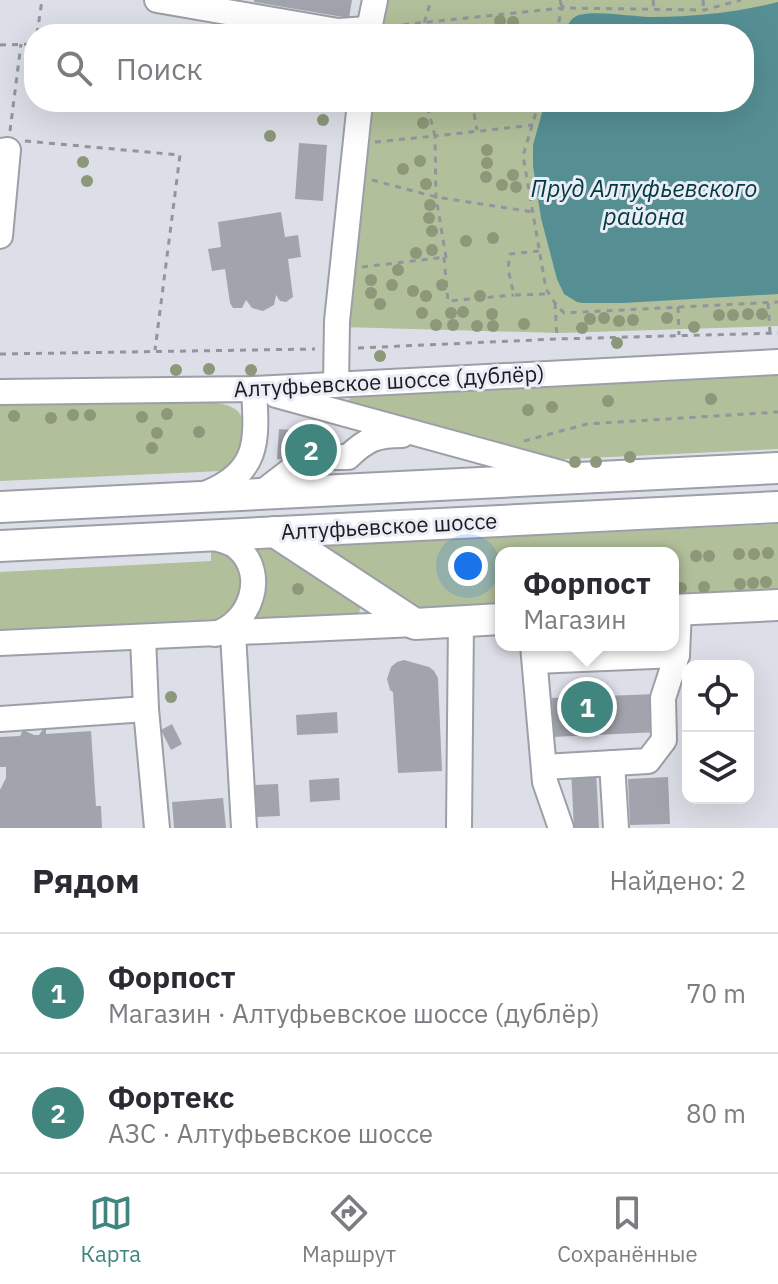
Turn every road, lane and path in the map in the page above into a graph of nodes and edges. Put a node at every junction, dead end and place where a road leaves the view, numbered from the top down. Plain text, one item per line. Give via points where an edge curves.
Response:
1 (42, 0) edge
2 (157, 0) edge
3 (375, 0) edge
4 (431, 0) edge
5 (560, 0) edge
6 (567, 0) edge
7 (653, 0) edge
8 (703, 0) edge
9 (741, 0) edge
10 (562, 8) junction
11 (654, 9) junction
12 (704, 10) junction
13 (423, 22) junction
14 (38, 24) edge
15 (297, 24) edge
16 (370, 24) edge
17 (412, 24) edge
18 (558, 24) edge
19 (21, 44) joint
20 (0, 45) edge
21 (359, 112) edge
22 (429, 112) edge
23 (474, 112) edge
24 (536, 112) edge
25 (533, 125) junction
26 (477, 131) junction
27 (435, 136) junction
28 (355, 144) junction
29 (6, 147) edge
30 (352, 175) junction
31 (436, 197) junction
32 (533, 212) junction
33 (0, 236) edge
34 (539, 251) junction
35 (444, 257) junction
36 (342, 269) junction
37 (549, 294) junction
38 (514, 295) junction
39 (778, 302) edge
40 (555, 303) junction
41 (768, 303) junction
42 (678, 307) junction
43 (770, 333) junction
44 (778, 333) edge
45 (679, 335) junction
46 (557, 339) junction
47 (335, 349) junction
48 (155, 352) junction
49 (0, 354) edge
50 (778, 362) edge
51 (254, 389) junction
52 (0, 392) edge
53 (330, 393) junction
54 (778, 412) edge
55 (420, 435) junction
56 (516, 443) dead end
57 (778, 468) edge
58 (595, 477) junction
59 (260, 494) junction
60 (193, 497) junction
61 (0, 507) edge
62 (778, 507) edge
63 (275, 532) junction
64 (195, 536) junction
65 (0, 546) edge
66 (778, 605) edge
67 (679, 610) edge
68 (495, 619) edge
69 (461, 621) junction
70 (415, 624) junction
71 (223, 634) junction
72 (143, 637) junction
73 (0, 643) edge
74 (677, 651) edge
75 (534, 653) edge
76 (677, 655) junction
77 (146, 709) junction
78 (0, 719) edge
79 (612, 763) junction
80 (544, 767) junction
81 (157, 828) edge
82 (244, 828) edge
83 (459, 828) edge
84 (561, 828) edge
85 (616, 828) edge

1 - 14 path
2 - 15 street
3 - 16 street
4 - 13 path
5 - 10 path
6 - 10 path
7 - 11 path
8 - 12 path
9 - 12 path
10 - 11 path
10 - 13 path
10 - 18 path
11 - 12 path
13 - 17 path
19 - 20 path
19 - 29 path
21 - 28 street
22 - 27 path
23 - 26 path
24 - 25 path
25 - 26 path
25 - 32 path via 523,156
26 - 27 path
27 - 28 path
27 - 31 path
28 - 30 street
29 - 33 street
29 - 48 path via 180,155
30 - 31 path
30 - 36 street
31 - 32 path
31 - 35 path
32 - 34 path
34 - 37 path
34 - 38 path via 510,254
35 - 36 path
35 - 38 path via 448,301
36 - 47 street
37 - 38 path
37 - 40 path
39 - 41 path
40 - 42 path via 564,313
40 - 46 path
41 - 42 path
41 - 43 path
42 - 45 path
43 - 44 path
43 - 45 path
45 - 46 path
46 - 47 path
47 - 48 path
47 - 53 street
48 - 49 path
50 - 53 street, Алтуфьевское шоссе (дублёр)
51 - 52 street, Алтуфьевское шоссе (дублёр)
51 - 53 street, Алтуфьевское шоссе (дублёр)
51 - 60 street via 254,443 245,465 231,481
53 - 55 street
54 - 56 path via 587,424
55 - 58 street via 535,467
55 - 59 street via 369,439 348,457 308,457
57 - 58 main road, Алтуфьевское шоссе
58 - 59 main road, Алтуфьевское шоссе
59 - 60 main road, Алтуфьевское шоссе
60 - 61 main road, Алтуфьевское шоссе
62 - 63 main road, Алтуфьевское шоссе
63 - 64 main road, Алтуфьевское шоссе
63 - 70 main road
64 - 65 main road, Алтуфьевское шоссе
64 - 71 street via 221,539 238,548 250,564 250,601
66 - 67 main road
68 - 69 main road
69 - 70 main road
69 - 83 street
70 - 71 street
71 - 72 street
71 - 82 street
72 - 73 street
72 - 77 street
74 - 76 street
75 - 76 street
75 - 80 street
76 - 79 street via 663,698 664,740 648,761
77 - 78 street
77 - 81 street
79 - 80 street
79 - 85 street
80 - 84 street

